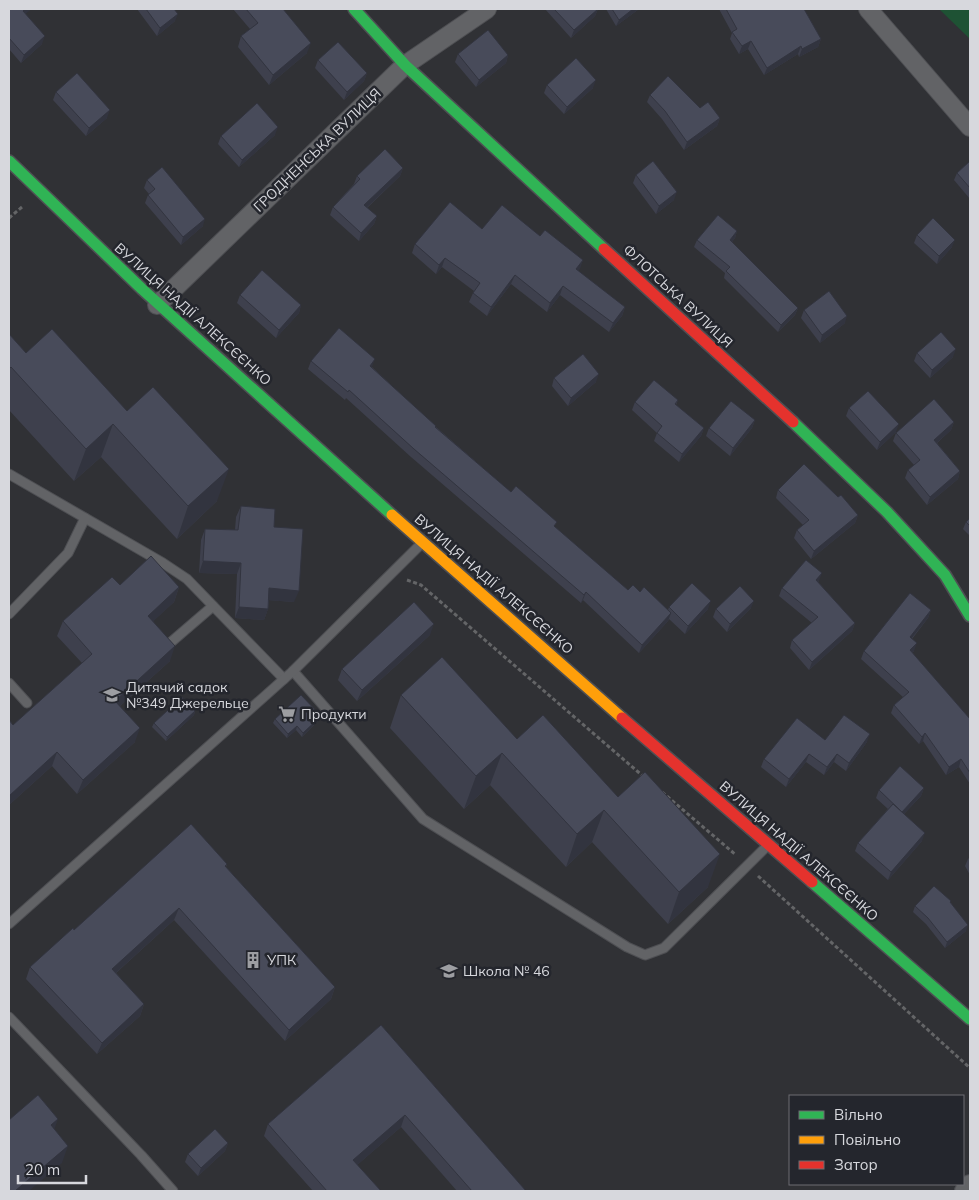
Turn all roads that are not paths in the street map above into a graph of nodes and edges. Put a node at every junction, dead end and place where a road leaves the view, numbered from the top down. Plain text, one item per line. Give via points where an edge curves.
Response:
1 (354, 9) edge
2 (487, 9) edge
3 (868, 9) edge
4 (405, 65) junction
5 (970, 127) edge
6 (9, 161) edge
7 (157, 305) junction
8 (9, 474) edge
9 (85, 518) junction
10 (423, 542) junction
11 (213, 606) junction
12 (9, 614) edge
13 (970, 616) edge
14 (170, 643) edge
15 (293, 671) junction
16 (284, 679) junction
17 (9, 684) edge
18 (27, 703) dead end
19 (768, 844) junction
20 (9, 924) edge
21 (9, 1017) edge
22 (970, 1019) edge
23 (970, 1184) edge
24 (173, 1191) edge
25 (964, 1191) edge

1 - 4 street, ФЛОТСЬКА ВУЛИЦЯ
2 - 4 street, ГРОДНЕНСЬКА ВУЛИЦЯ
3 - 5 street
4 - 7 street, ГРОДНЕНСЬКА ВУЛИЦЯ
4 - 13 street, ФЛОТСЬКА ВУЛИЦЯ via 887,512 945,575
6 - 7 street, ВУЛИЦЯ НАДІЇ АЛЕКСЄЄНКО
7 - 10 street, ВУЛИЦЯ НАДІЇ АЛЕКСЄЄНКО
8 - 9 lane
9 - 11 lane via 187,578
9 - 12 lane via 68,553
10 - 15 lane
10 - 19 street, ВУЛИЦЯ НАДІЇ АЛЕКСЄЄНКО
11 - 14 lane
11 - 16 lane
15 - 16 lane
15 - 19 lane via 423,818 627,947 645,955 664,948
16 - 20 lane
17 - 18 lane
19 - 22 street, ВУЛИЦЯ НАДІЇ АЛЕКСЄЄНКО
21 - 24 lane
23 - 25 street

